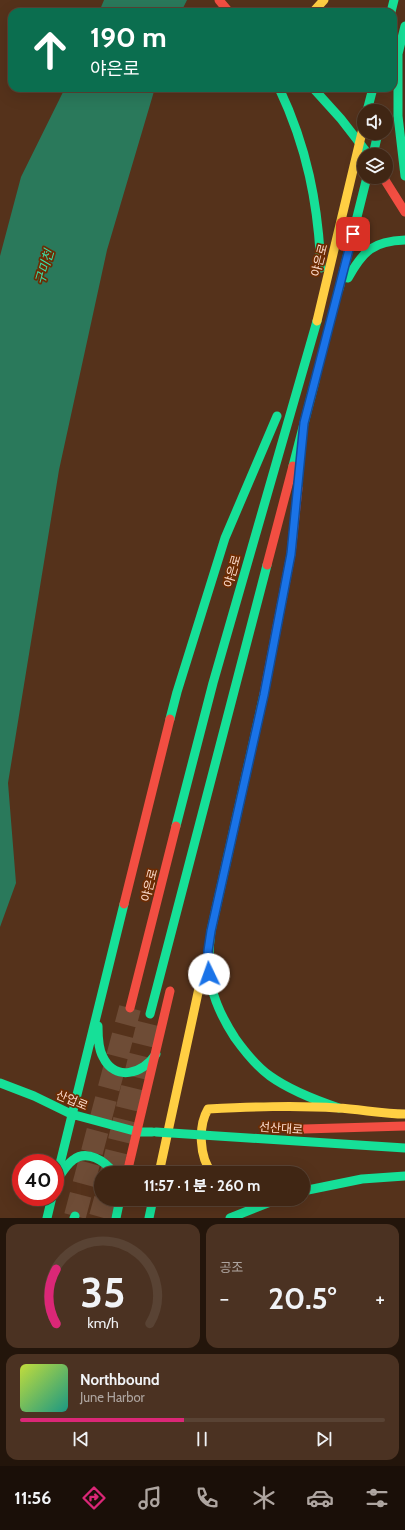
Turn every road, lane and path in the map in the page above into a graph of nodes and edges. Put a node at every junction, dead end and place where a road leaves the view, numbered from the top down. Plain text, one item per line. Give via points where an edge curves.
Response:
1 (219, 0) edge
2 (324, 0) edge
3 (226, 8) edge
4 (317, 8) edge
5 (405, 26) edge
6 (398, 55) junction
7 (397, 59) edge
8 (281, 92) edge
9 (317, 92) edge
10 (372, 92) edge
11 (369, 104) edge
12 (360, 142) junction
13 (364, 148) edge
14 (405, 176) edge
15 (365, 184) edge
16 (387, 184) edge
17 (405, 212) edge
18 (405, 240) edge
19 (322, 295) junction
20 (315, 329) junction
21 (318, 372) dead end
22 (304, 423) junction
23 (273, 541) junction
24 (226, 760) dead end
25 (211, 931) junction
26 (173, 979) dead end
27 (101, 995) junction
28 (130, 1008) tunnel mouth
29 (150, 1014) tunnel mouth
30 (156, 1054) junction
31 (0, 1083) edge
32 (339, 1108) junction
33 (71, 1114) junction
34 (405, 1114) edge
35 (405, 1126) edge
36 (296, 1129) dead end
37 (265, 1130) dead end
38 (138, 1132) junction
39 (156, 1132) junction
40 (405, 1148) edge
41 (62, 1154) edge
42 (108, 1166) edge
43 (129, 1166) edge
44 (161, 1166) edge
45 (208, 1166) edge
46 (64, 1171) edge
47 (342, 1174) dead end
48 (405, 1175) edge
49 (310, 1190) edge
50 (50, 1206) edge
51 (152, 1206) edge
52 (260, 1206) edge
53 (47, 1218) edge
54 (149, 1218) edge
55 (230, 1218) edge

1 - 3 street
2 - 4 street
5 - 6 street
6 - 7 street
6 - 14 street via 397,108
8 - 19 street via 302,142 313,186 320,232
9 - 12 street
10 - 11 street
12 - 13 street
12 - 19 street, 야은로
15 - 18 street via 337,296 359,258 374,245 390,240
16 - 17 street
19 - 20 street, 야은로
20 - 27 street via 225,538 177,692
20 - 28 street, 야은로 via 213,683
21 - 22 street
22 - 23 street
22 - 25 street via 291,554 264,695
23 - 24 street via 248,668
23 - 29 street
25 - 32 street via 208,962 215,1002 234,1036 251,1059 269,1075 312,1099
25 - 44 street
26 - 30 street
27 - 30 street via 98,1036 99,1048 106,1064 122,1072 138,1071 147,1066
27 - 33 street
30 - 38 street
31 - 33 street, 산업로
32 - 34 street
32 - 45 street via 208,1109 202,1126
33 - 38 street, 산업로
33 - 41 street
35 - 36 street, 선산대로, bridge
37 - 39 street, 선산대로, bridge
38 - 39 street, 선산대로
38 - 43 street
39 - 40 street, 선산대로, bridge
42 - 46 street via 95,1157 80,1156 73,1159
47 - 48 street
48 - 49 street via 362,1179
50 - 53 street
51 - 54 street
52 - 55 street

